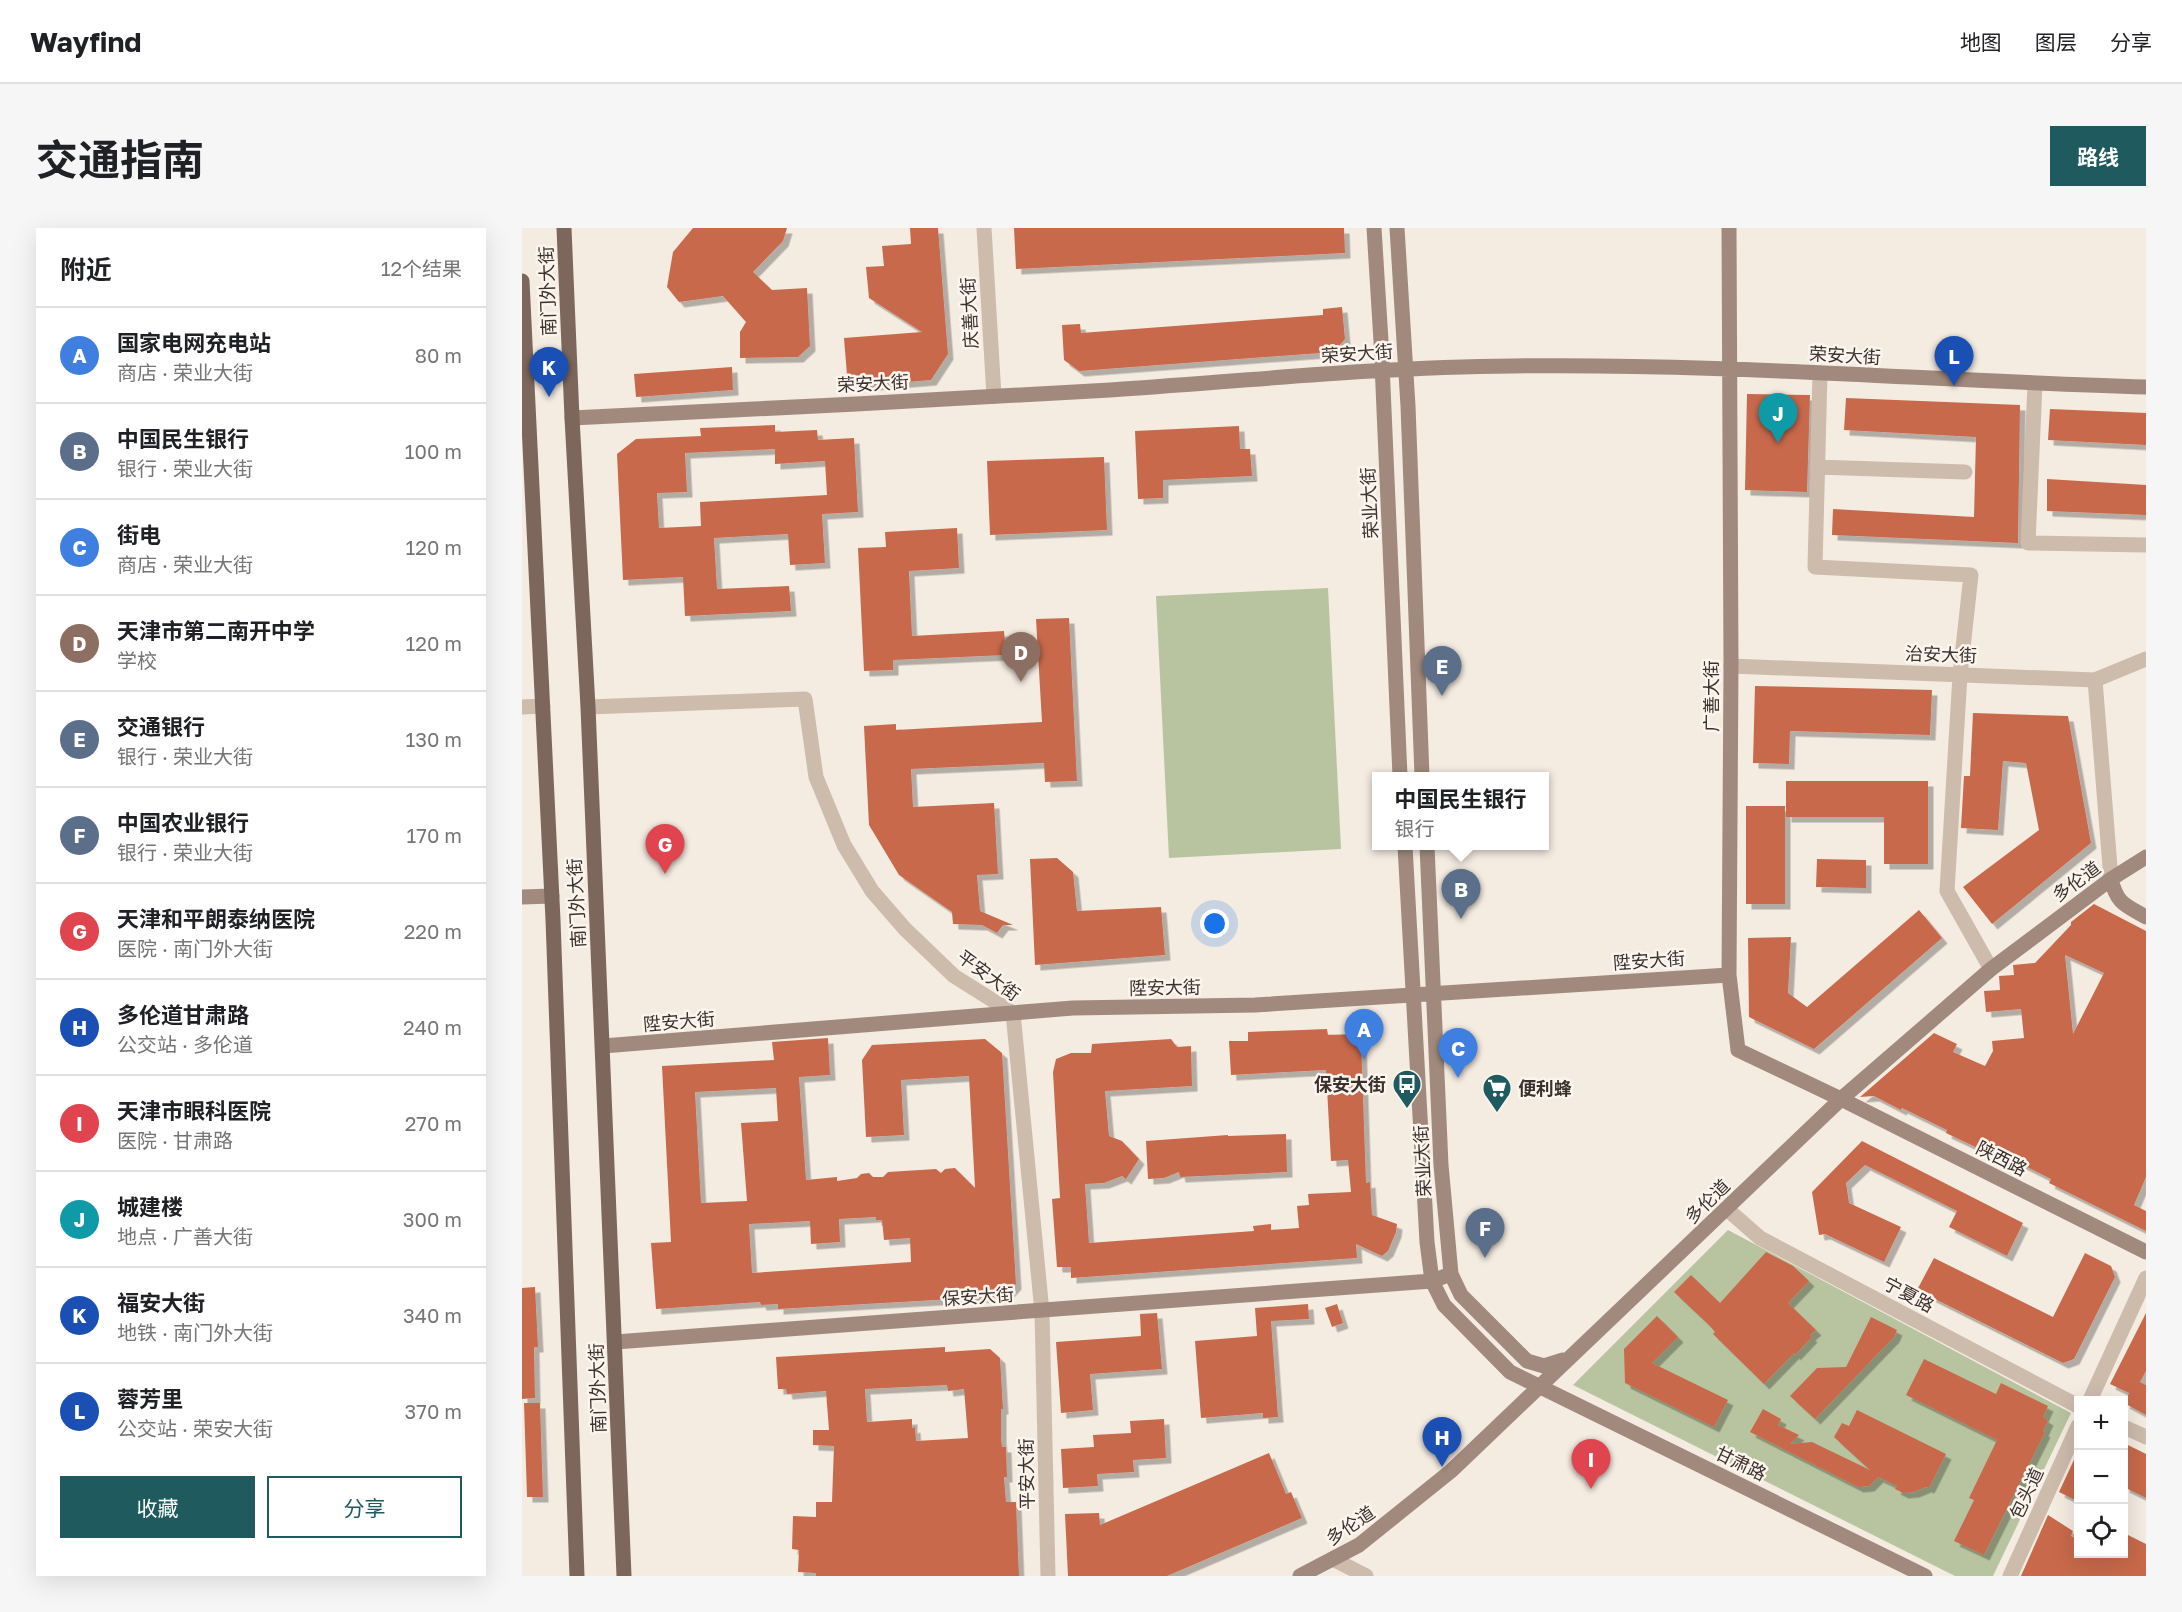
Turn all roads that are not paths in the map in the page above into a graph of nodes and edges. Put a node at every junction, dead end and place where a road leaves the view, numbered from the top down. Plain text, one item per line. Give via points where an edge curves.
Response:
1 (564, 228) edge
2 (984, 228) edge
3 (1374, 228) edge
4 (1397, 228) edge
5 (1729, 228) edge
6 (522, 281) edge
7 (1406, 369) junction
8 (1730, 369) junction
9 (1382, 370) junction
10 (1820, 374) junction
11 (2035, 384) junction
12 (2146, 387) edge
13 (994, 396) junction
14 (572, 418) junction
15 (1817, 467) junction
16 (1965, 471) dead end
17 (527, 486) edge
18 (2146, 545) edge
19 (2146, 659) edge
20 (1731, 666) junction
21 (1960, 675) junction
22 (2095, 680) junction
23 (543, 706) junction
24 (522, 707) edge
25 (588, 707) junction
26 (1400, 772) edge
27 (1422, 772) edge
28 (1405, 850) edge
29 (1427, 850) edge
30 (2146, 857) edge
31 (2111, 879) junction
32 (522, 897) edge
33 (552, 897) junction
34 (2146, 917) edge
35 (1990, 969) junction
36 (1729, 975) junction
37 (1433, 994) junction
38 (1413, 995) junction
39 (1012, 1012) junction
40 (603, 1046) junction
41 (1841, 1099) junction
42 (1727, 1209) junction
43 (2146, 1252) edge
44 (1451, 1274) junction
45 (2146, 1278) edge
46 (1432, 1281) junction
47 (1042, 1311) junction
48 (615, 1342) junction
49 (1571, 1356) junction
50 (1539, 1386) junction
51 (2092, 1396) edge
52 (2074, 1403) edge
53 (2128, 1429) edge
54 (2074, 1436) edge
55 (2146, 1437) edge
56 (1333, 1559) junction
57 (577, 1576) edge
58 (624, 1576) edge
59 (1048, 1576) edge
60 (1300, 1576) edge
61 (1366, 1576) edge
62 (1925, 1576) edge
63 (2010, 1576) edge

1 - 14 main road, 南门外大街
2 - 13 street, 庆善大街
3 - 9 street, 荣业大街
4 - 7 street
5 - 8 street, 广善大街
6 - 17 main road, 南门外大街
7 - 8 street, 荣安大街
7 - 9 street, 荣安大街
7 - 27 street
8 - 10 street, 荣安大街
8 - 20 street, 广善大街
9 - 13 street, 荣安大街
9 - 26 street, 荣业大街
10 - 11 street, 荣安大街
10 - 15 street
11 - 12 street, 荣安大街
11 - 18 street via 2028,543
13 - 14 street, 荣安大街
14 - 25 main road, 南门外大街
15 - 16 street
15 - 21 street via 1815,567 1971,576
17 - 23 main road, 南门外大街
19 - 22 street, 治安大街
20 - 21 street, 治安大街
20 - 36 street, 广善大街
21 - 22 street, 治安大街
21 - 35 street via 1947,891
22 - 31 street
23 - 24 street
23 - 33 main road, 南门外大街
25 - 39 street, 平安大街 via 805,699 816,777 844,845 872,891 954,976
25 - 40 main road, 南门外大街
28 - 38 street, 荣业大街
29 - 37 street, 荣业大街
30 - 31 street, 多伦道
31 - 34 street via 2117,898
31 - 35 street, 多伦道
32 - 33 street
33 - 57 main road, 南门外大街
35 - 41 street, 多伦道
36 - 37 street, 陞安大街
36 - 41 street, 广善大街 via 1738,1050
37 - 38 street, 陞安大街
37 - 44 street, 荣业大街
38 - 39 street, 陞安大街 via 1255,1005
38 - 46 street, 荣业大街
39 - 40 street, 陞安大街
39 - 47 street, 平安大街
40 - 48 main road, 南门外大街
41 - 42 street, 多伦道
41 - 43 street, 陕西路
42 - 49 street, 多伦道
42 - 52 street, 宁夏路 via 1760,1238
44 - 46 street, 保安大街
44 - 49 street, 荣业大街 via 1461,1295 1527,1361 1544,1366
45 - 51 street
46 - 47 street, 保安大街
46 - 50 street, 荣业大街 via 1444,1305 1510,1372
47 - 48 street, 保安大街
47 - 59 street, 平安大街
48 - 58 main road, 南门外大街
49 - 50 street, 多伦道
50 - 56 street, 多伦道 via 1452,1471 1377,1532
50 - 62 street, 甘肃路
53 - 55 street
54 - 63 street, 包头道
56 - 60 street, 多伦道
56 - 61 street

